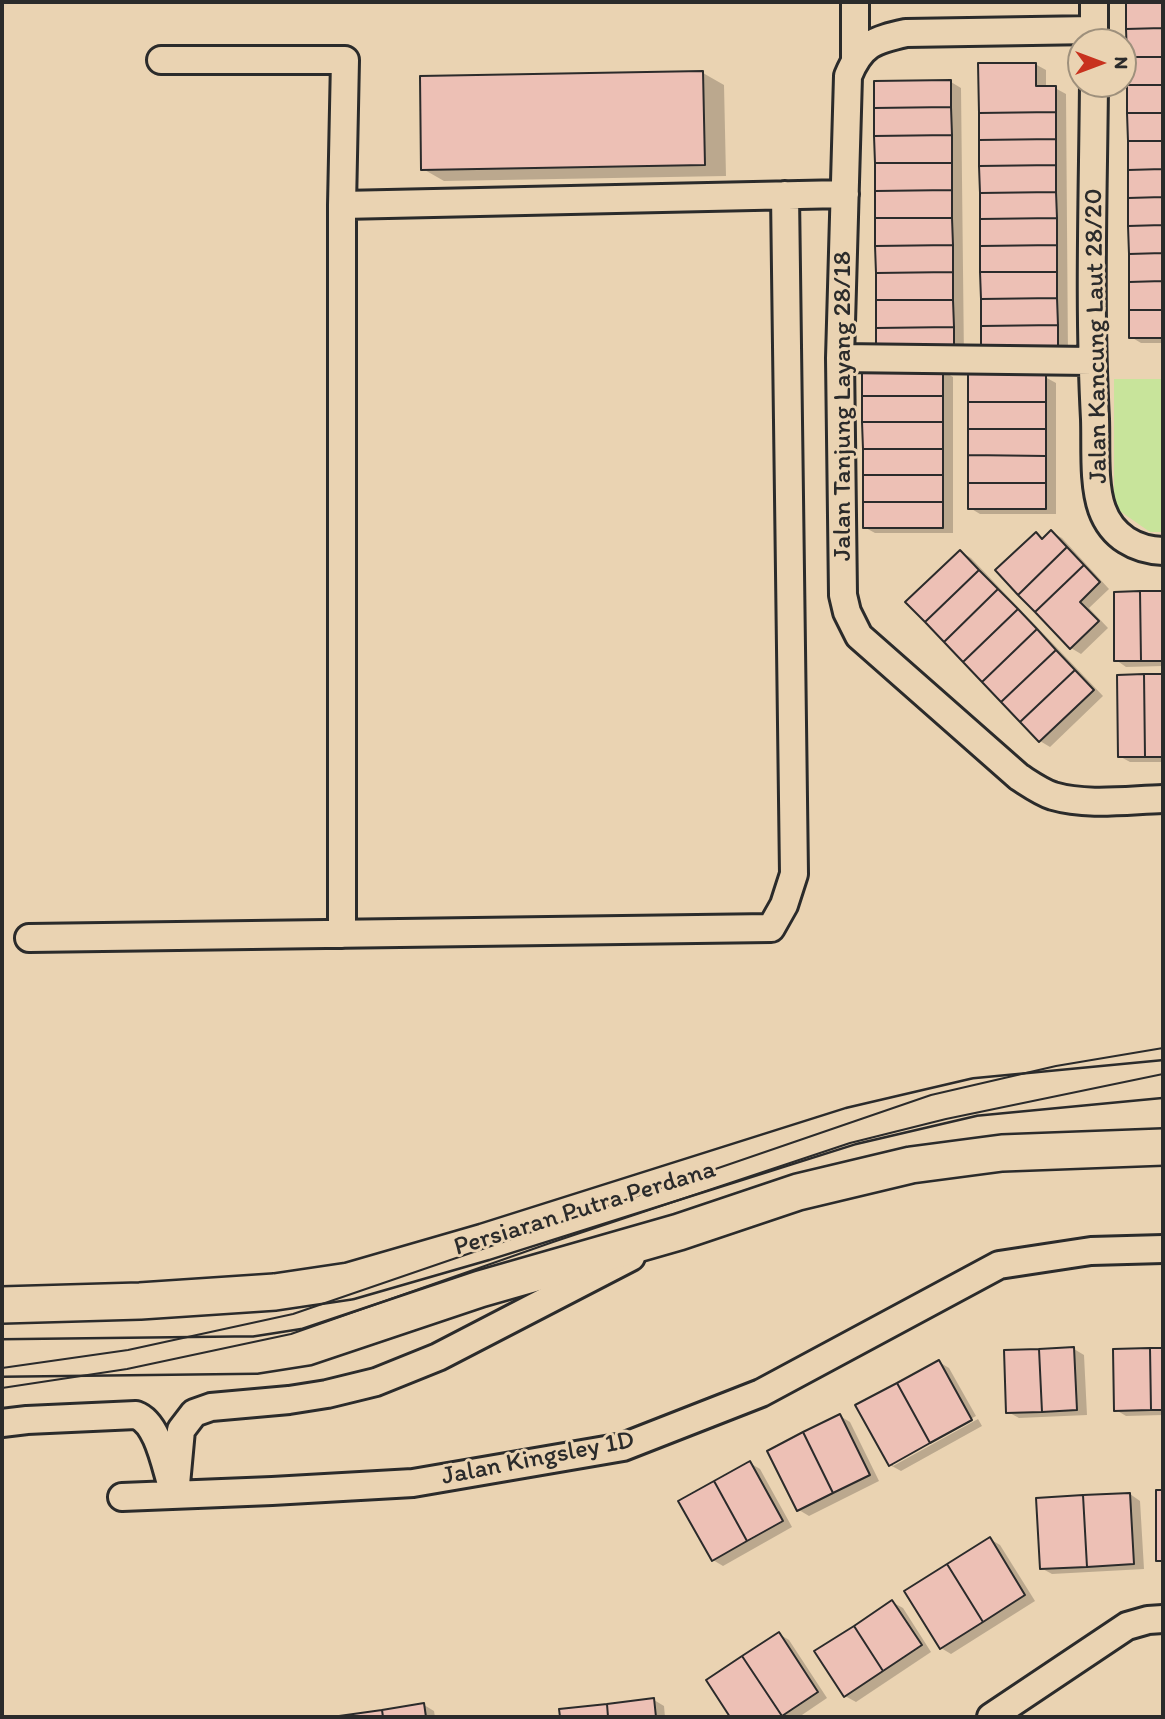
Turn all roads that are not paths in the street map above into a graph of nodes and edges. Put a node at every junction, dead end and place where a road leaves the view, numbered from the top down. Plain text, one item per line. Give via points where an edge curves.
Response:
1 (855, 2) edge
2 (1094, 2) edge
3 (1094, 28) edge
4 (1067, 36) edge
5 (161, 60) dead end
6 (855, 60) junction
7 (1094, 98) edge
8 (845, 194) junction
9 (785, 195) junction
10 (342, 205) junction
11 (840, 358) junction
12 (1092, 361) junction
13 (1163, 551) edge
14 (1163, 799) edge
15 (342, 934) junction
16 (29, 938) dead end
17 (1163, 1079) edge
18 (1163, 1147) edge
19 (679, 1232) junction
20 (1163, 1249) edge
21 (2, 1305) edge
22 (2, 1358) edge
23 (2, 1423) edge
24 (175, 1495) junction
25 (122, 1497) dead end
26 (1163, 1619) edge
27 (991, 1717) edge

1 - 6 street, Jalan Tanjung Layang 28/18
2 - 3 street
4 - 6 street via 906,33 864,48
5 - 10 street via 345,60
6 - 8 street, Jalan Tanjung Layang 28/18 via 848,76
7 - 12 street, Jalan Kancung Laut 28/20
8 - 9 street
8 - 11 street, Jalan Tanjung Layang 28/18
9 - 10 street
9 - 15 street via 794,874 771,928
10 - 15 street
11 - 12 street
11 - 14 street, Jalan Tanjung Layang 28/18 via 843,595 859,636 1034,787 1074,799
12 - 13 street, Jalan Kancung Laut 28/20 via 1102,509 1130,545
15 - 16 street
17 - 21 main road, Persiaran Putra Perdana via 975,1097 850,1126 349,1281 275,1292
18 - 19 main road, Persiaran Putra Perdana via 1002,1153 911,1165 798,1192
19 - 22 main road, Persiaran Putra Perdana via 480,1289 307,1347 256,1354
19 - 24 street via 438,1357 376,1382 327,1394 211,1407 194,1413 181,1430
20 - 24 street, Jalan Kingsley 1D via 1091,1251 999,1265 761,1393 623,1447 412,1483
23 - 24 street via 118,1414 144,1418 153,1429
24 - 25 street, Jalan Kingsley 1D
26 - 27 street via 1127,1626

